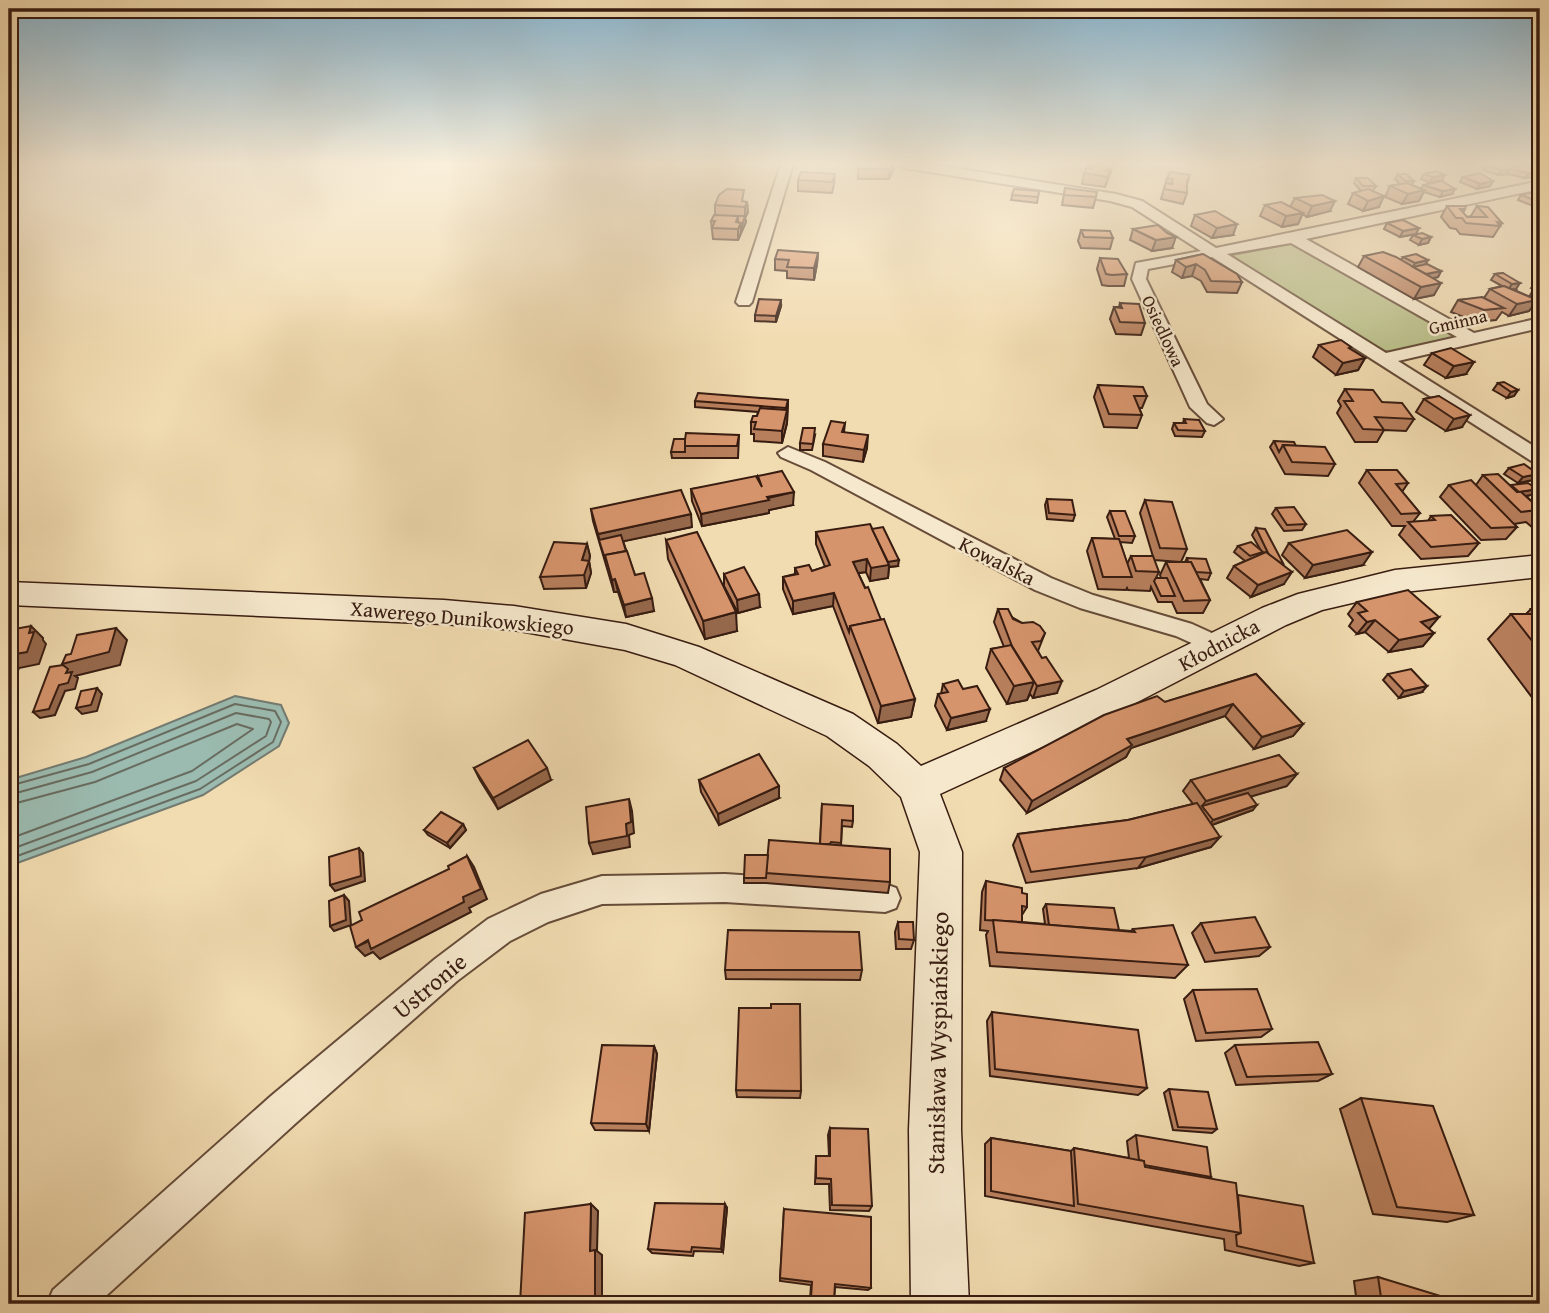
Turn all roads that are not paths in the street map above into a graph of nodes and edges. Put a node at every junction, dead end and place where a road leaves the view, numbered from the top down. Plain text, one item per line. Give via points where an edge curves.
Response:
1 (768, 225) edge
2 (1170, 225) edge
3 (1352, 225) edge
4 (1293, 238) junction
5 (1214, 254) junction
6 (744, 302) dead end
7 (1540, 323) edge
8 (1472, 339) junction
9 (1383, 359) junction
10 (1214, 419) dead end
11 (788, 453) dead end
12 (1540, 458) edge
13 (1540, 566) edge
14 (9, 594) edge
15 (1216, 645) junction
16 (916, 786) junction
17 (885, 898) dead end
18 (67, 1304) edge
19 (940, 1304) edge

1 - 6 street
2 - 5 street
3 - 4 street
4 - 5 street
4 - 8 street
5 - 9 street
5 - 10 street, Osiedlowa via 1141,266 1139,279 1199,407
7 - 8 street, Gminna
8 - 9 street, Gminna
9 - 12 street
11 - 15 street, Kowalska via 1043,584 1184,630
13 - 15 main road, Kłodnicka via 1349,591 1285,611
14 - 16 main road, Xawerego Dunikowskiego via 444,612 561,624 626,637 687,656 840,726 883,755
15 - 16 main road, Kłodnicka via 1175,669
16 - 19 main road, Stanisława Wyspiańskiego via 941,852 935,1130
17 - 18 street, Ustronie via 725,888 602,890 541,909 467,954 415,996

